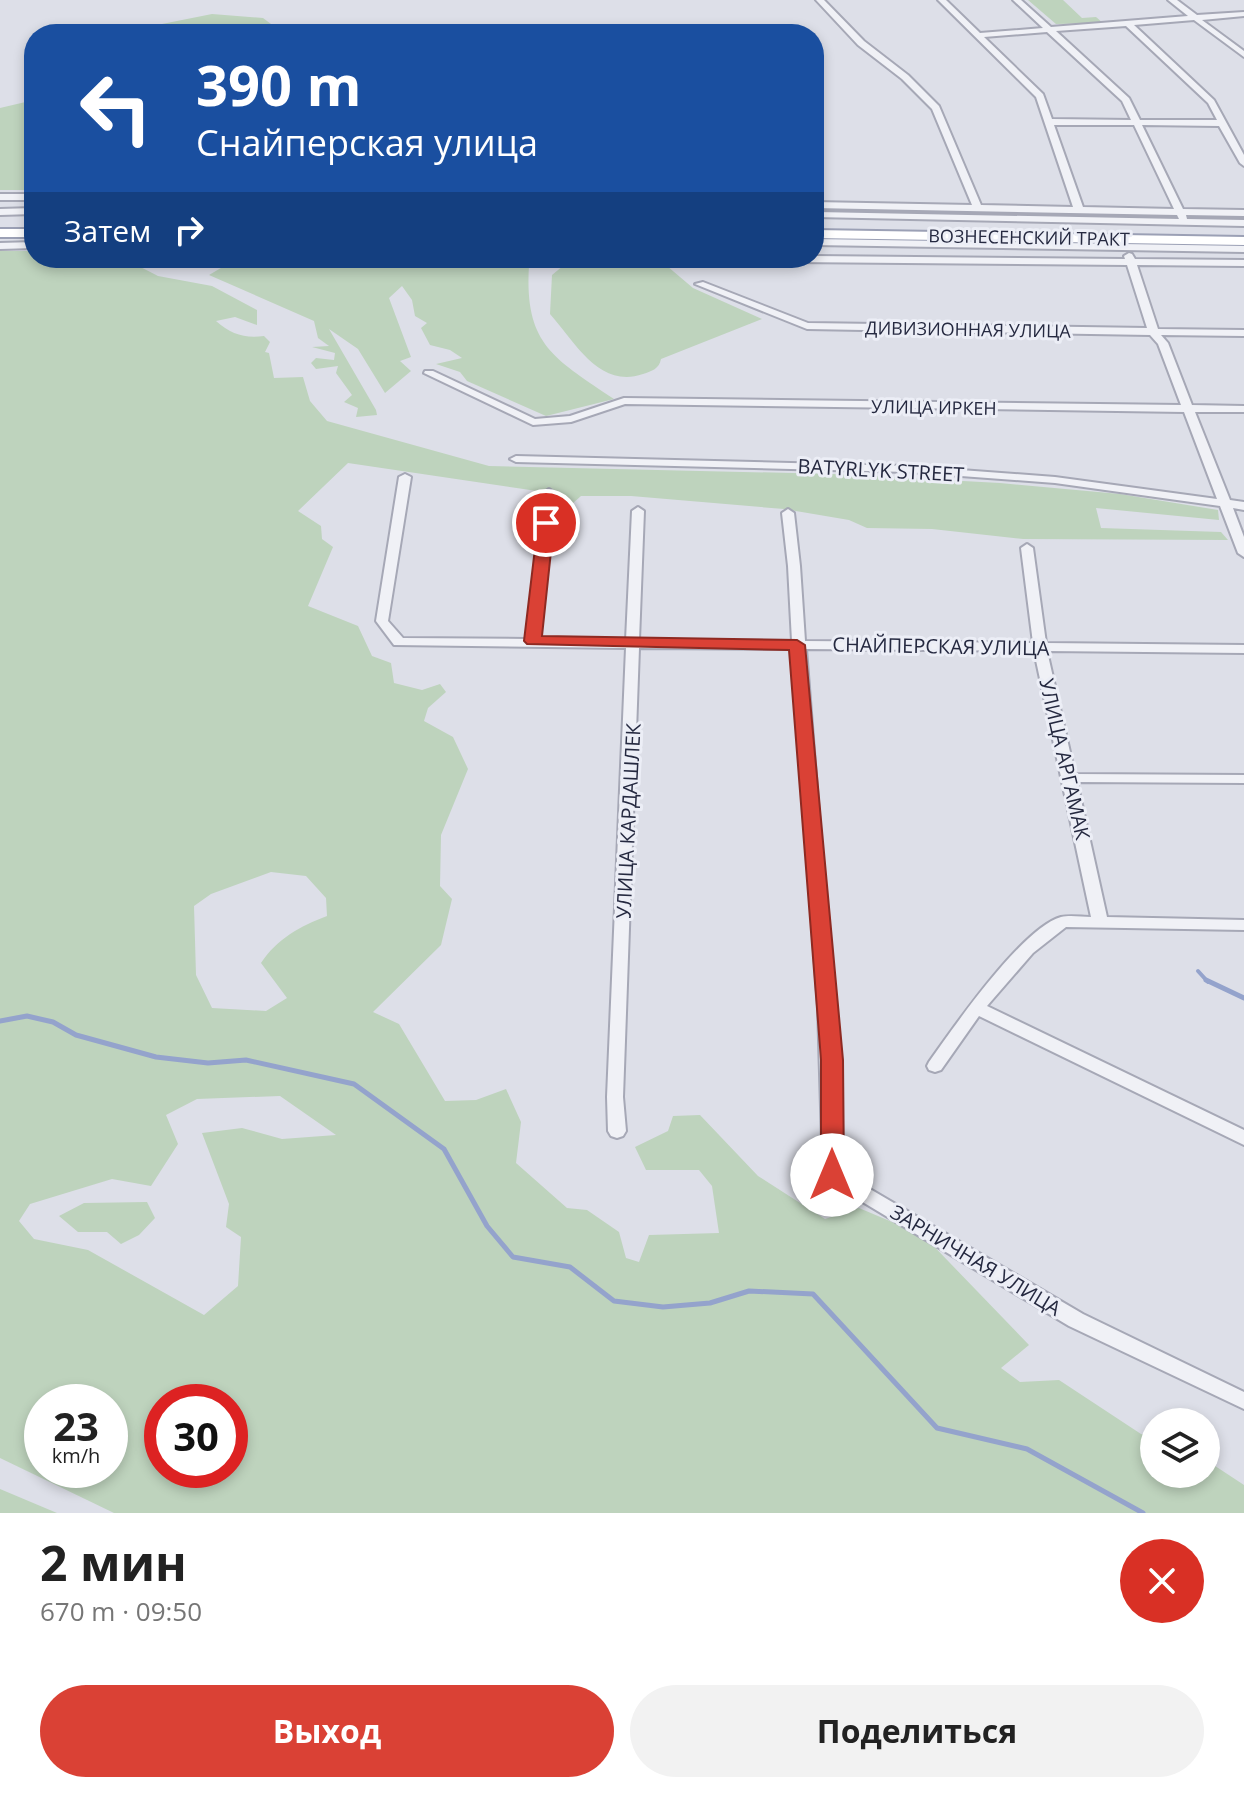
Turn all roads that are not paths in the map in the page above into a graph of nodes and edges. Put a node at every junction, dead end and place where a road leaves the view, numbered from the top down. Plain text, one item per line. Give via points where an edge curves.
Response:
1 (820, 0) edge
2 (942, 0) edge
3 (1017, 0) edge
4 (1172, 0) edge
5 (1244, 14) edge
6 (1196, 18) junction
7 (1129, 24) junction
8 (1049, 30) junction
9 (981, 35) junction
10 (1244, 55) edge
11 (1050, 122) junction
12 (1135, 123) junction
13 (1223, 123) junction
14 (1244, 163) edge
15 (0, 197) edge
16 (24, 197) edge
17 (824, 205) edge
18 (977, 207) junction
19 (1079, 210) junction
20 (24, 211) edge
21 (1179, 211) junction
22 (0, 212) edge
23 (1244, 213) edge
24 (824, 215) edge
25 (0, 223) edge
26 (24, 223) edge
27 (1185, 223) junction
28 (1244, 223) edge
29 (824, 224) edge
30 (1244, 231) edge
31 (0, 233) edge
32 (24, 233) edge
33 (824, 234) edge
34 (1244, 241) edge
35 (824, 242) edge
36 (24, 245) edge
37 (0, 246) edge
38 (1125, 247) junction
39 (1244, 249) edge
40 (824, 258) edge
41 (1131, 261) junction
42 (1244, 263) edge
43 (700, 284) dead end
44 (1154, 333) junction
45 (1244, 333) edge
46 (429, 373) dead end
47 (1187, 408) junction
48 (1244, 409) edge
49 (516, 459) dead end
50 (405, 477) dead end
51 (549, 493) dead end
52 (1226, 506) junction
53 (1244, 506) edge
54 (638, 511) dead end
55 (788, 513) dead end
56 (1027, 548) dead end
57 (1244, 553) edge
58 (533, 641) junction
59 (636, 643) junction
60 (797, 645) junction
61 (1040, 647) junction
62 (1244, 649) edge
63 (1070, 778) junction
64 (1244, 779) edge
65 (1100, 921) junction
66 (1244, 925) edge
67 (976, 1008) junction
68 (935, 1066) dead end
69 (617, 1131) dead end
70 (1244, 1138) edge
71 (1244, 1401) edge

1 - 18 street via 936,108
2 - 9 street
3 - 8 street
4 - 6 street
5 - 6 street
6 - 7 street
6 - 10 street
7 - 8 street
7 - 13 street via 1211,102
8 - 9 street
8 - 12 street via 1112,84
9 - 11 street via 1040,96
11 - 12 street
11 - 19 street
12 - 13 street
12 - 21 street
13 - 14 street
15 - 16 street
17 - 18 street
18 - 19 street
19 - 21 street
20 - 22 street
21 - 23 street
21 - 27 street
24 - 27 street
25 - 26 main road
27 - 28 street
29 - 30 main road, ВОЗНЕСЕНСКИЙ ТРАКТ
31 - 32 main road
33 - 34 main road, ВОЗНЕСЕНСКИЙ ТРАКТ
35 - 38 street
36 - 37 street
38 - 39 street
38 - 41 street
40 - 41 street
41 - 42 street
41 - 44 street
43 - 44 street, ДИВИЗИОННАЯ УЛИЦА via 807,326
44 - 45 street, ДИВИЗИОННАЯ УЛИЦА
44 - 47 street via 1163,343
46 - 47 street, УЛИЦА ИРКЕН via 533,422 571,419 624,401
47 - 48 street, УЛИЦА ИРКЕН
47 - 52 street
49 - 52 street, BATYRLYK STREET via 907,469 1055,480
50 - 58 street, СНАЙПЕРСКАЯ УЛИЦА via 382,621 399,642
51 - 58 street
52 - 53 street, BATYRLYK STREET
52 - 57 street
54 - 59 street, УЛИЦА КАРДАШЛЕК
55 - 60 street, ЗАРНИЧНАЯ УЛИЦА via 796,569
56 - 61 street, УЛИЦА АРГАМАК
58 - 59 street, СНАЙПЕРСКАЯ УЛИЦА
59 - 60 street, СНАЙПЕРСКАЯ УЛИЦА
59 - 69 street, УЛИЦА КАРДАШЛЕК
60 - 61 street, СНАЙПЕРСКАЯ УЛИЦА
60 - 71 street, ЗАРНИЧНАЯ УЛИЦА via 832,1060 832,1175 1076,1320
61 - 62 street, СНАЙПЕРСКАЯ УЛИЦА
61 - 63 street, УЛИЦА АРГАМАК
63 - 64 street
63 - 65 street, УЛИЦА АРГАМАК
65 - 66 street
65 - 67 street via 1063,922 1047,931
67 - 68 street
67 - 70 street

